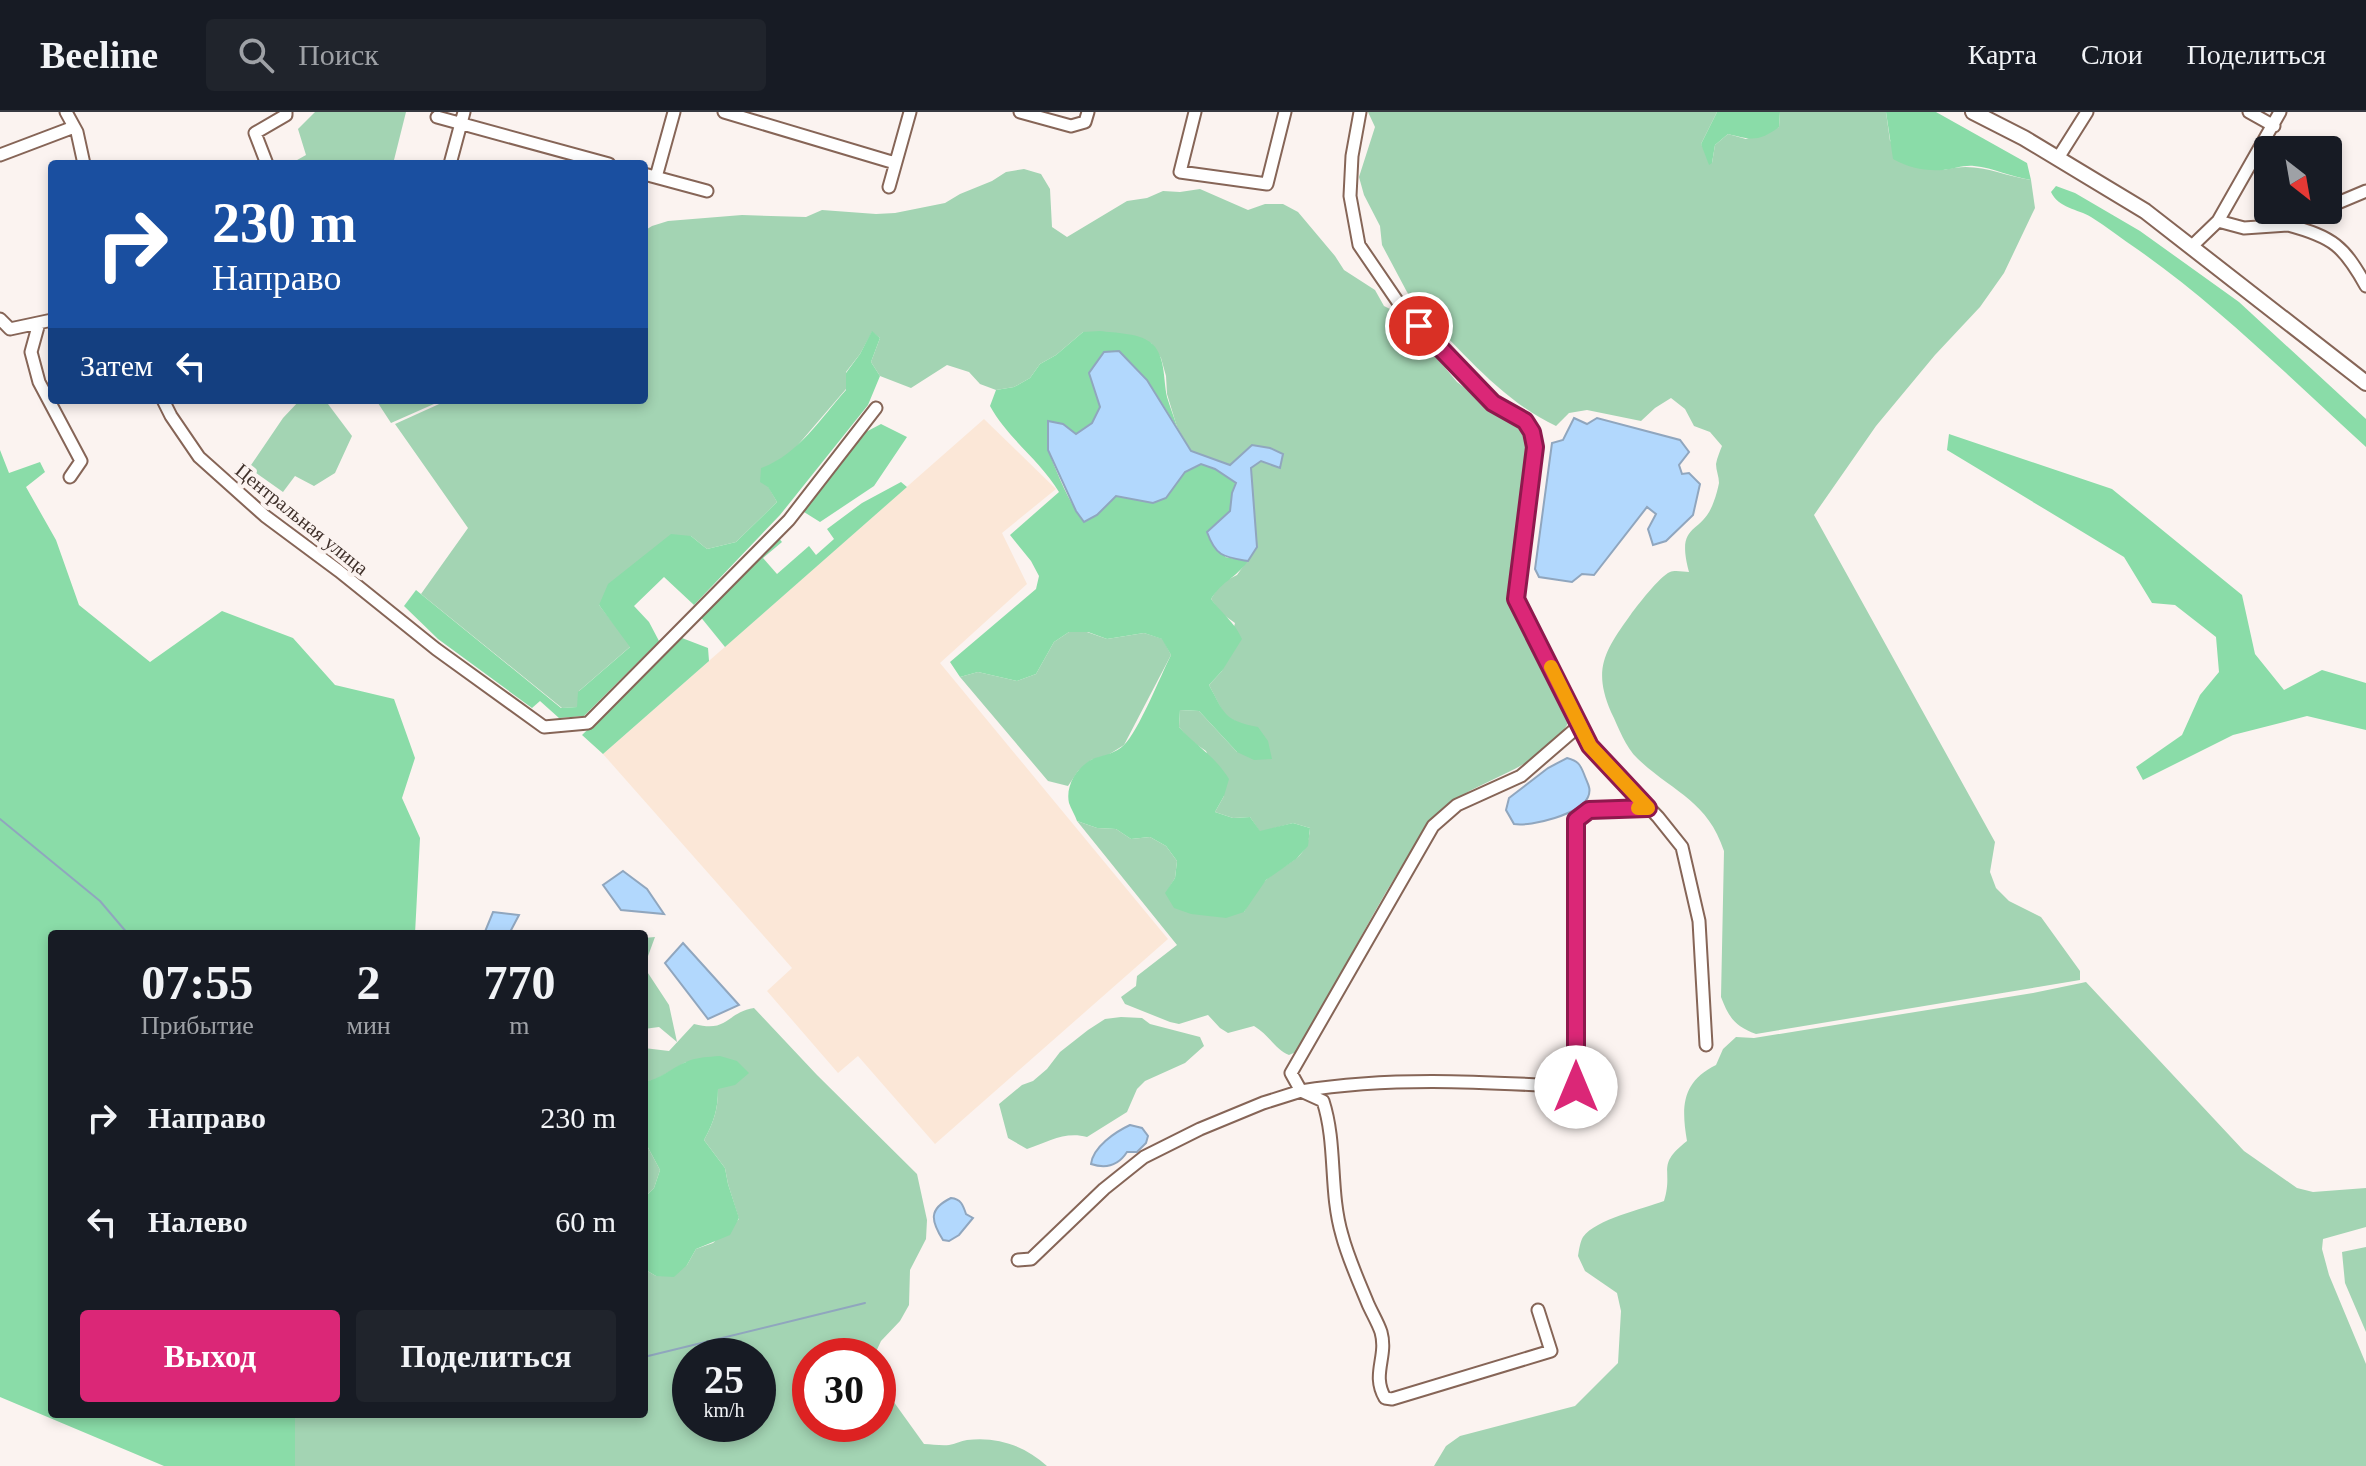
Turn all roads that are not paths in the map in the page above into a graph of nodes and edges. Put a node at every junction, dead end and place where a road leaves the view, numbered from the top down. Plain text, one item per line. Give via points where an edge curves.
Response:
1 (66, 112) edge
2 (286, 112) edge
3 (674, 112) edge
4 (724, 112) edge
5 (910, 112) edge
6 (1020, 112) edge
7 (1088, 112) edge
8 (1195, 112) edge
9 (1285, 112) edge
10 (1360, 112) edge
11 (1973, 112) edge
12 (2087, 112) edge
13 (2249, 112) edge
14 (2280, 112) edge
15 (437, 117) dead end
16 (462, 118) edge
17 (2274, 126) junction
18 (74, 127) junction
19 (0, 155) edge
20 (2058, 158) junction
21 (83, 160) edge
22 (265, 160) edge
23 (451, 160) edge
24 (596, 160) edge
25 (895, 163) junction
26 (650, 175) edge
27 (889, 187) dead end
28 (707, 191) dead end
29 (2366, 191) edge
30 (2342, 201) edge
31 (2218, 221) junction
32 (2288, 225) joint
33 (2191, 247) junction
34 (2366, 286) edge
35 (0, 319) edge
36 (48, 321) edge
37 (39, 323) junction
38 (2366, 383) edge
39 (48, 399) edge
40 (51, 404) edge
41 (165, 404) edge
42 (876, 408) dead end
43 (70, 477) dead end
44 (1580, 725) junction
45 (1648, 808) junction
46 (1706, 1045) dead end
47 (1301, 1091) junction
48 (1018, 1260) dead end
49 (1538, 1310) dead end

1 - 18 street
2 - 22 street via 255,133
3 - 26 street
4 - 25 street
5 - 25 street
6 - 7 street via 1071,126 1085,122
8 - 9 street via 1180,172 1267,184
10 - 44 street via 1350,196 1359,245 1409,316 1493,403 1525,421 1532,432 1535,447 1516,599
11 - 20 main road
12 - 20 street
13 - 17 street
14 - 17 street
15 - 16 street
16 - 23 street
16 - 24 street
17 - 31 street
18 - 19 street
18 - 21 street
20 - 33 main road via 2145,211
25 - 27 street
26 - 28 street
29 - 30 street
31 - 32 street via 2244,228
31 - 33 street
32 - 34 street via 2316,232 2343,249
33 - 38 main road
35 - 37 street via 10,329
36 - 37 street
37 - 39 street via 31,352
40 - 43 street via 81,461
41 - 42 street, Центральная улица via 199,457 265,516 544,727 588,723 789,520
44 - 45 street via 1590,746
44 - 47 street via 1521,776 1457,805 1433,826 1291,1073
45 - 46 street via 1682,847 1699,921
45 - 47 street via 1589,810 1576,820 1576,1087 1450,1081
47 - 48 street via 1212,1124 1144,1157 1031,1259
47 - 49 street via 1323,1101 1329,1120 1341,1234 1381,1334 1383,1359 1377,1376 1385,1398 1551,1351

